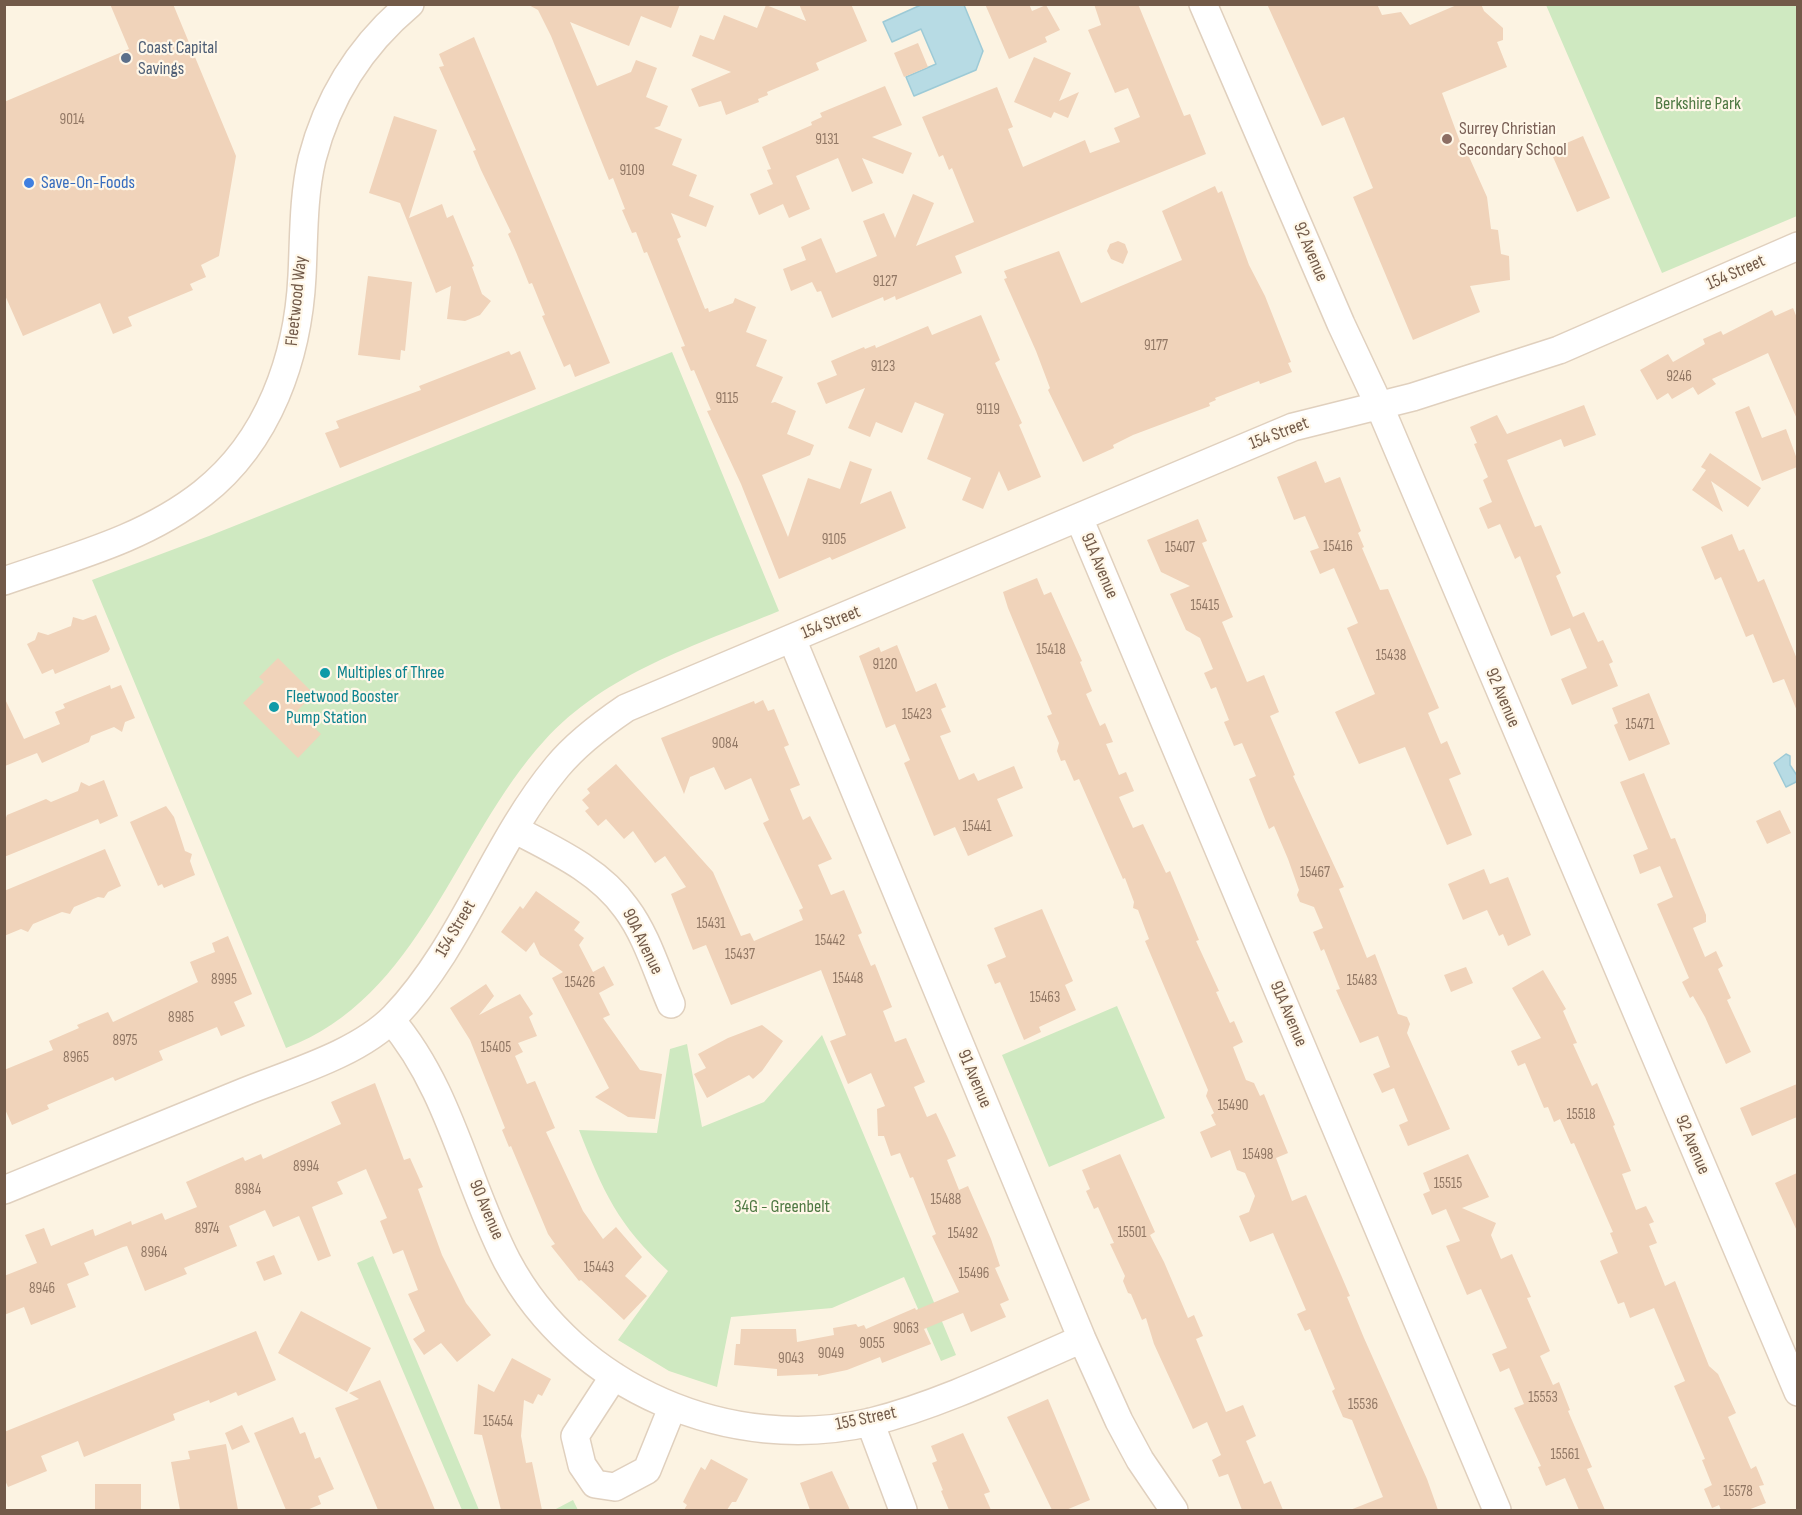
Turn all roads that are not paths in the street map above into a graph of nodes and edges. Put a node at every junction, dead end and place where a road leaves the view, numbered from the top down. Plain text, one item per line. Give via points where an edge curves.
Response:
1 (410, 4) edge
2 (1203, 4) edge
3 (1797, 246) edge
4 (1379, 405) junction
5 (1079, 518) junction
6 (4, 581) edge
7 (792, 639) junction
8 (514, 830) junction
9 (671, 1004) dead end
10 (392, 1020) junction
11 (4, 1190) edge
12 (1083, 1339) junction
13 (614, 1377) junction
14 (1797, 1392) edge
15 (641, 1393) joint
16 (672, 1408) junction
17 (870, 1422) junction
18 (903, 1510) edge
19 (1174, 1510) edge
20 (1497, 1510) edge

1 - 6 street, Fleetwood Way via 371,40 355,62 320,131 308,177 296,338 284,378 248,443 204,492 153,526
2 - 4 street, 92 Avenue
3 - 4 street, 154 Street via 1559,350
4 - 5 street, 154 Street via 1293,427
4 - 14 street, 92 Avenue
5 - 7 street, 154 Street
5 - 20 street, 91A Avenue
7 - 8 street, 154 Street via 645,698 608,720 558,765
7 - 12 street, 91 Avenue
8 - 9 street, 90A Avenue via 551,848 611,890 634,920
8 - 10 street, 154 Street via 432,972
10 - 11 street, 154 Street via 320,1062
10 - 13 street, 90 Avenue via 429,1074 518,1278 561,1333
12 - 17 street, 155 Street via 962,1390
12 - 19 street, 91 Avenue via 1124,1431
13 - 15 street, 90 Avenue
13 - 16 street via 575,1436 582,1465 595,1484 615,1487 647,1470
15 - 16 street, 155 Street
16 - 17 street, 155 Street via 738,1426 785,1430
17 - 18 street

